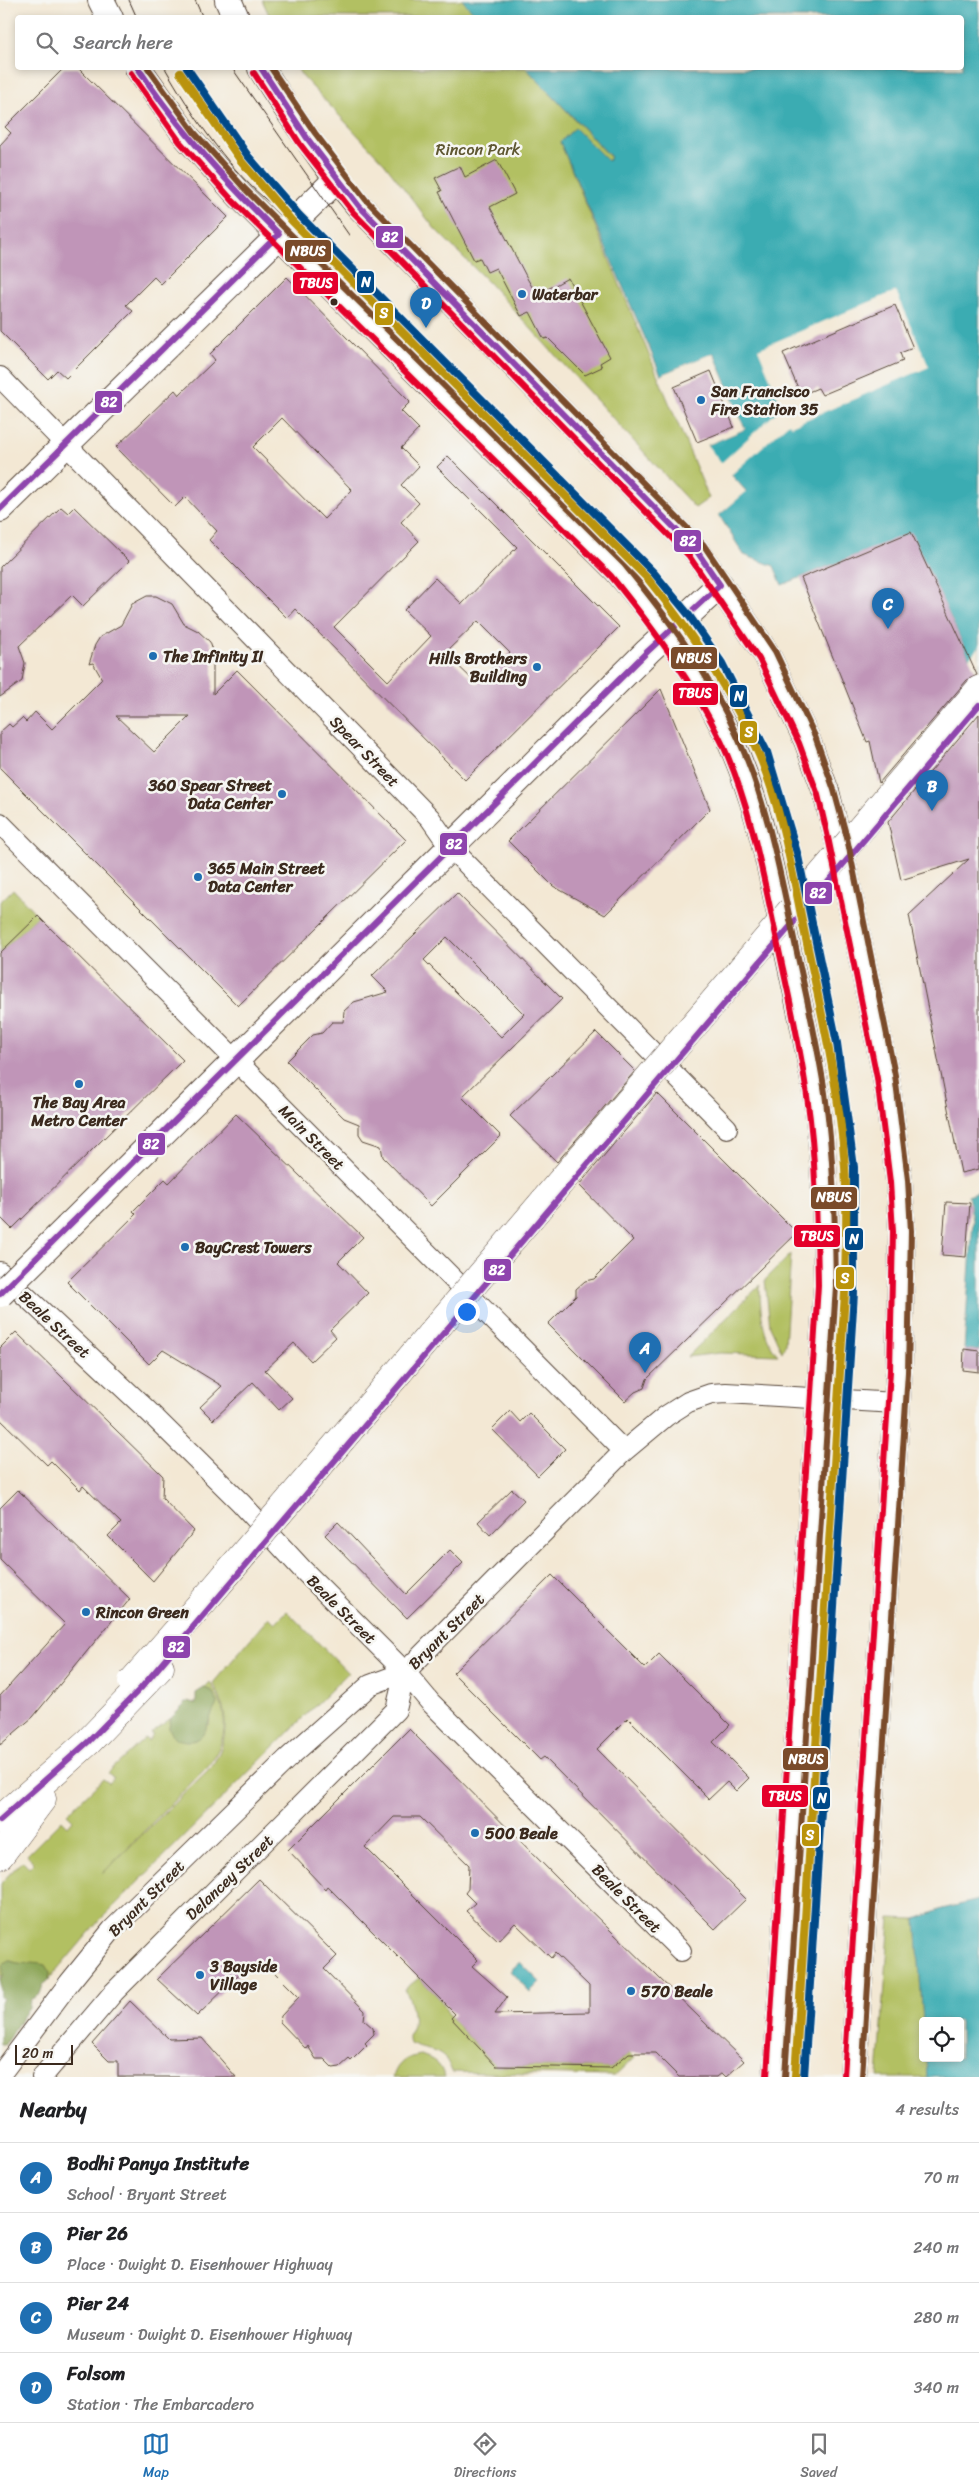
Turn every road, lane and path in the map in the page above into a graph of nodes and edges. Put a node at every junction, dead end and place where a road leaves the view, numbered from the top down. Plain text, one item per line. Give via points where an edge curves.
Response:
1 (101, 0) edge
2 (228, 0) edge
3 (108, 15) edge
4 (235, 15) edge
5 (139, 70) edge
6 (262, 70) edge
7 (337, 179) junction
8 (280, 234) junction
9 (0, 377) edge
10 (67, 444) junction
11 (0, 510) edge
12 (720, 585) junction
13 (666, 633) junction
14 (979, 690) edge
15 (979, 705) edge
16 (0, 823) edge
17 (451, 848) junction
18 (236, 1061) junction
19 (727, 1128) dead end
20 (0, 1272) edge
21 (0, 1294) edge
22 (819, 1398) junction
23 (896, 1403) junction
24 (624, 1451) junction
25 (405, 1672) junction
26 (89, 1741) junction
27 (0, 1805) edge
28 (0, 1820) edge
29 (0, 1855) edge
30 (680, 1951) dead end
31 (0, 2075) edge
32 (42, 2077) edge
33 (776, 2077) edge
34 (853, 2077) edge

1 - 3 main road
2 - 4 main road
5 - 8 main road via 187,137
6 - 7 main road
7 - 8 main road
7 - 12 main road via 367,215 696,550
8 - 10 main road
8 - 13 main road via 617,570
9 - 10 street, Spear Street
10 - 11 main road
10 - 17 street, Spear Street via 423,811
12 - 13 main road
12 - 23 main road via 766,655 786,693 823,783 838,840 877,1024 894,1130 902,1241
13 - 17 main road
13 - 22 main road via 718,715 741,766 769,858 807,1043 819,1122 826,1230 827,1285
14 - 27 highway, bridge via 216,1588 132,1682
15 - 26 highway via 223,1594 141,1688
16 - 18 street, Main Street
17 - 18 main road
17 - 19 street, Spear Street
18 - 21 main road, bridge
18 - 24 street, Main Street
20 - 25 street, Beale Street via 153,1416
22 - 23 street, Bryant Street
22 - 24 street, Bryant Street via 711,1394 688,1402 666,1416
22 - 33 main road
23 - 34 main road
24 - 25 street, Bryant Street
25 - 30 street, Beale Street via 430,1702
25 - 31 street, Bryant Street via 370,1685 286,1759 112,1930
25 - 32 street, Delancey Street via 396,1710 114,1992
26 - 28 highway
26 - 29 highway

